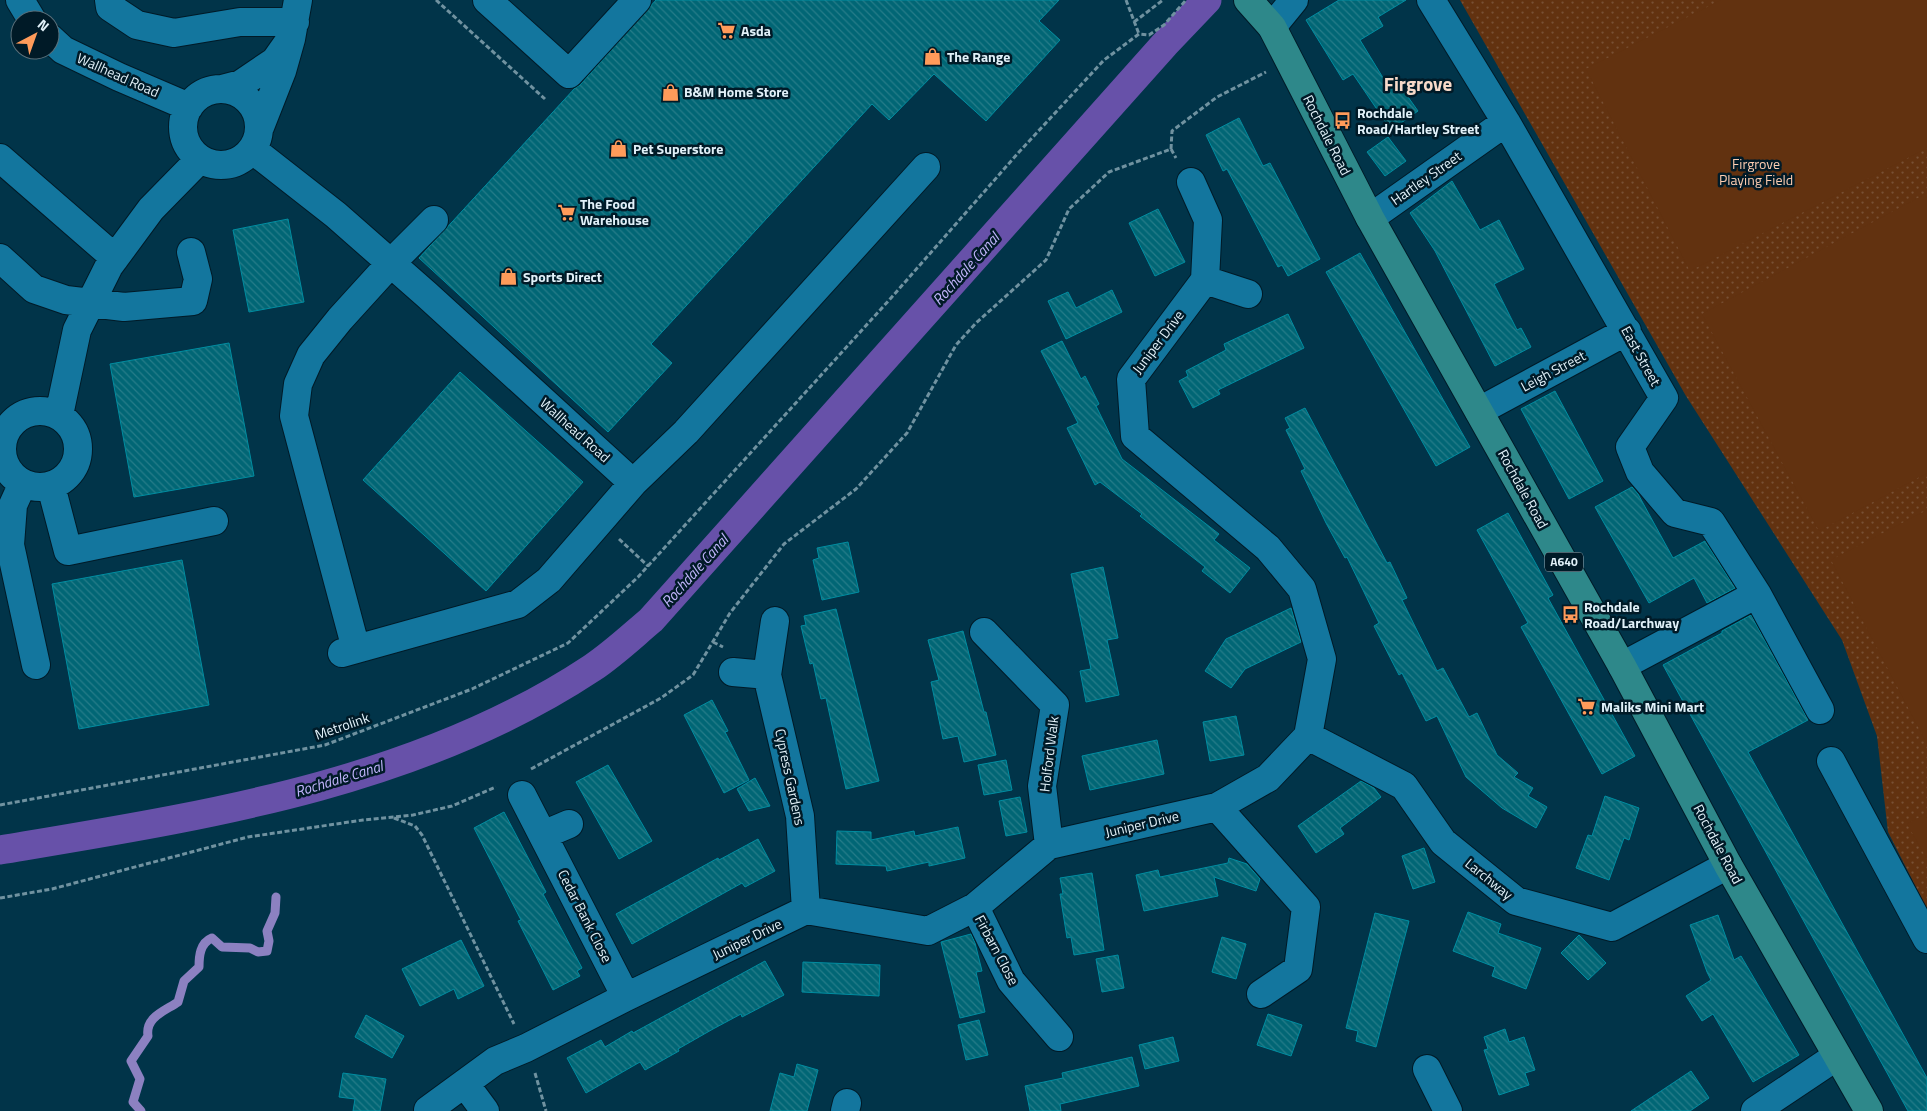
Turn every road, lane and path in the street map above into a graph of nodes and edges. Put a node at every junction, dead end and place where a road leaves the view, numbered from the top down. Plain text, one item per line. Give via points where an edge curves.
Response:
1 (109, 0) edge
2 (436, 0) edge
3 (487, 0) edge
4 (637, 0) edge
5 (1126, 0) edge
6 (1163, 0) edge
7 (1186, 0) edge
8 (1294, 0) edge
9 (1431, 0) edge
10 (1260, 13) edge
11 (295, 20) edge
12 (1134, 22) junction
13 (1139, 34) junction
14 (60, 47) edge
15 (1289, 60) junction
16 (222, 90) junction
17 (546, 99) dead end
18 (189, 107) junction
19 (1506, 122) junction
20 (256, 139) junction
21 (1172, 149) junction
22 (0, 158) edge
23 (200, 159) junction
24 (926, 167) dead end
25 (1191, 182) joint
26 (1370, 218) junction
27 (434, 220) dead end
28 (191, 252) dead end
29 (0, 258) edge
30 (115, 258) junction
31 (390, 264) junction
32 (1205, 280) junction
33 (1248, 294) dead end
34 (90, 303) junction
35 (1627, 330) junction
36 (1479, 411) junction
37 (59, 415) junction
38 (22, 483) junction
39 (633, 483) junction
40 (50, 486) junction
41 (214, 521) dead end
42 (599, 521) junction
43 (648, 566) junction
44 (1757, 594) junction
45 (775, 621) dead end
46 (984, 632) dead end
47 (36, 665) dead end
48 (1622, 666) junction
49 (733, 672) dead end
50 (766, 676) junction
51 (1820, 710) dead end
52 (1308, 736) junction
53 (1831, 761) dead end
54 (530, 769) dead end
55 (496, 786) dead end
56 (522, 795) dead end
57 (0, 805) edge
58 (1217, 806) junction
59 (392, 817) junction
60 (569, 824) dead end
61 (543, 835) junction
62 (1049, 845) junction
63 (1728, 865) junction
64 (0, 898) edge
65 (975, 907) junction
66 (806, 910) junction
67 (1927, 939) edge
68 (1261, 994) dead end
69 (626, 997) junction
70 (1059, 1037) dead end
71 (526, 1048) junction
72 (1837, 1056) junction
73 (1428, 1069) dead end
74 (465, 1084) junction
75 (428, 1110) dead end
76 (485, 1111) edge
77 (546, 1111) edge
78 (1448, 1111) edge
79 (1755, 1111) edge
80 (1869, 1111) edge

1 - 11 street via 110,7 137,25 174,33 240,22
2 - 17 path
3 - 4 street via 569,74
5 - 12 path
6 - 12 path
7 - 13 path, Metrolink via 1164,25 1150,35
8 - 10 street
9 - 19 street, East Street
10 - 15 main road, Rochdale Road / A640
11 - 16 street via 275,61 241,84
11 - 20 street via 282,71
12 - 13 path
13 - 43 path, Metrolink via 1104,60 1018,152 891,298
14 - 18 street, Wallhead Road
15 - 21 path via 1217,97 1172,131
15 - 26 main road, Rochdale Road / A640
16 - 18 street via 200,96
16 - 20 street via 234,91 248,101 258,116
18 - 23 street via 183,127 185,139
19 - 26 street, Hartley Street
19 - 35 street, East Street
20 - 23 street via 245,158 234,164 222,166
20 - 31 street, Wallhead Road
21 - 25 path
21 - 54 path via 1109,172 1069,209 1046,260 956,345 907,433 856,489 784,544 730,613 694,675 661,698
22 - 30 street
23 - 30 street via 151,210
24 - 39 street via 686,432
25 - 32 street via 1208,220
26 - 36 main road, Rochdale Road / A640
27 - 31 street
28 - 34 street via 198,279 193,301 124,307
29 - 34 street via 34,289 66,300
30 - 34 street
31 - 39 street, Wallhead Road
31 - 42 street via 311,355 298,384 294,416 349,651 518,604 549,580
32 - 33 street
32 - 52 street, Juniper Drive via 1131,379 1135,436 1268,548 1302,589 1322,659
34 - 37 street via 77,330
35 - 36 street, Leigh Street
35 - 44 street, East Street via 1664,398 1630,447 1640,472 1675,513 1711,522
36 - 48 main road, Rochdale Road / A640
37 - 38 street via 35,410 23,414 5,432 2,456 7,468
37 - 40 street via 76,434 79,447 72,471
38 - 40 street
38 - 47 street via 13,505 10,545
39 - 42 street
40 - 41 street via 68,551
42 - 43 path
43 - 57 path, Metrolink via 568,643 472,689 325,745
44 - 48 street
44 - 51 street, East Street
45 - 50 street, Cypress Gardens
46 - 62 street, Holford Walk via 1055,705 1042,786
48 - 63 main road, Rochdale Road / A640
49 - 50 street
50 - 66 street, Cypress Gardens via 800,816
52 - 58 street, Juniper Drive via 1268,778
52 - 63 street, Larchway via 1404,786 1443,842 1516,901 1612,927
53 - 67 street
55 - 59 path via 452,806
56 - 61 street, Cedar Bank Close
58 - 62 street, Juniper Drive
58 - 68 street via 1306,907 1298,970
59 - 64 path via 248,838 52,889
59 - 71 path via 414,826 422,835
60 - 61 street
61 - 69 street, Cedar Bank Close
62 - 65 street, Juniper Drive
63 - 72 main road, Rochdale Road / A640
65 - 66 street, Juniper Drive via 928,931
65 - 70 street, Firbarn Close via 1011,981
66 - 69 street, Juniper Drive
69 - 71 street, Juniper Drive
71 - 74 street, Juniper Drive via 495,1061
71 - 77 path
72 - 79 street
72 - 80 main road, Rochdale Road / A640
73 - 78 street
74 - 75 street, Juniper Drive
74 - 76 street

